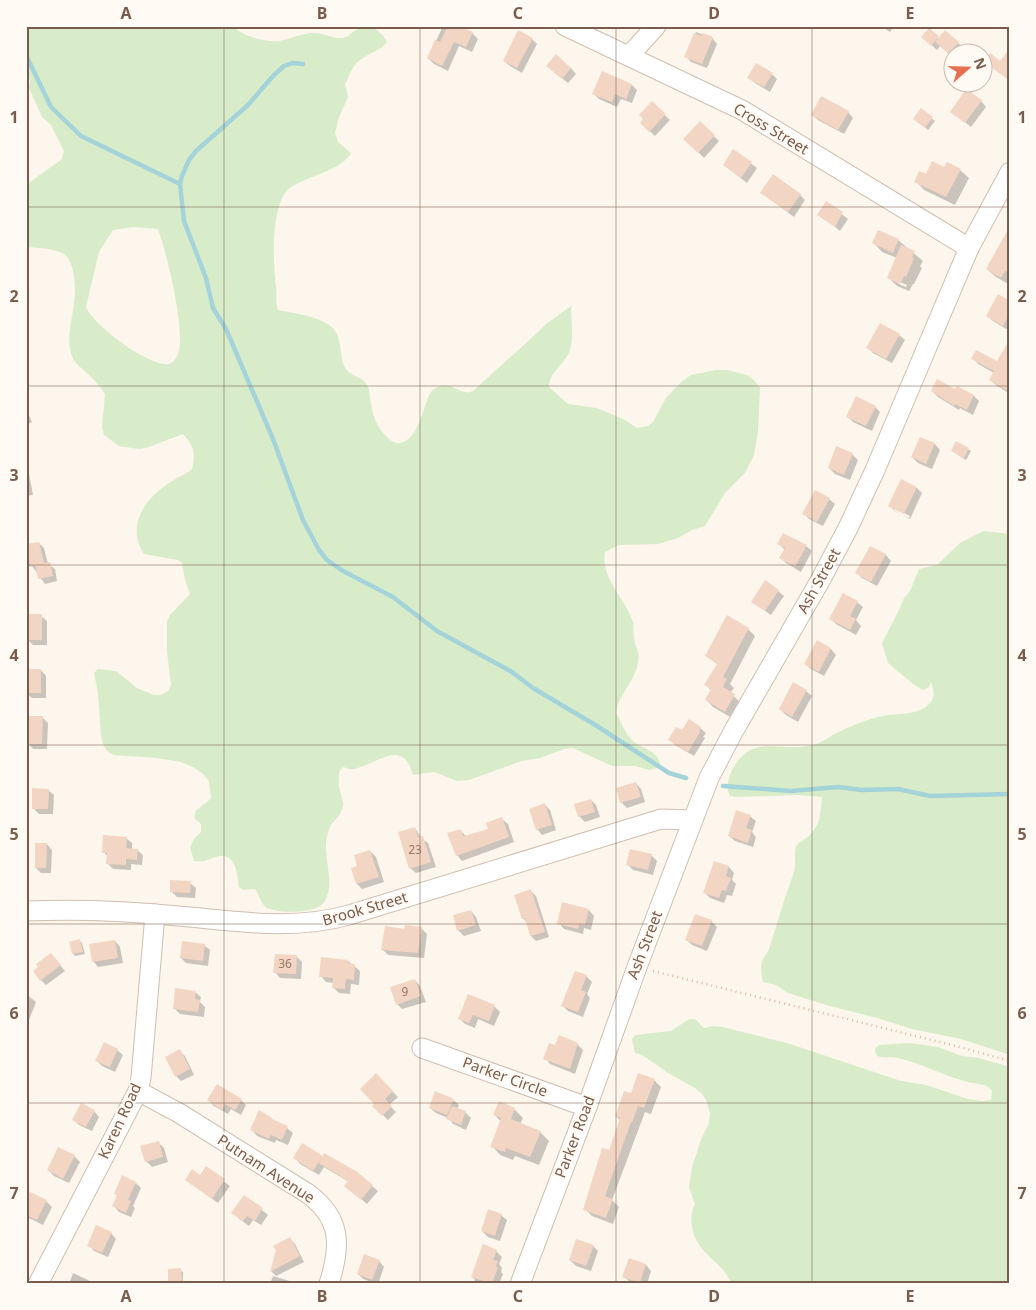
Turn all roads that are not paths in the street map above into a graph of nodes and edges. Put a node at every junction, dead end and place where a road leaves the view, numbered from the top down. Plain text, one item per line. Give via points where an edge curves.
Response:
1 (565, 26) edge
2 (656, 26) edge
3 (629, 56) junction
4 (1010, 172) edge
5 (969, 248) junction
6 (692, 820) junction
7 (64, 909) junction
8 (26, 911) edge
9 (155, 914) junction
10 (26, 924) edge
11 (629, 989) joint
12 (422, 1048) dead end
13 (138, 1091) junction
14 (587, 1107) junction
15 (38, 1284) edge
16 (329, 1284) edge
17 (520, 1284) edge

1 - 3 street, Cross Street
2 - 3 street
3 - 5 street, Cross Street via 742,110
4 - 5 street, Ash Street
5 - 6 street, Ash Street via 848,528 733,732
6 - 9 street, Brook Street via 659,819 316,923 269,924
6 - 11 street, Ash Street
7 - 8 street, Brook Street
7 - 9 street, Brook Street
7 - 10 street
9 - 13 street, Karen Road
11 - 14 street, Parker Road
12 - 14 street, Parker Circle
13 - 15 street, Karen Road
13 - 16 street, Putnam Avenue via 179,1113 318,1202 330,1219 337,1239 336,1260
14 - 17 street, Parker Road

